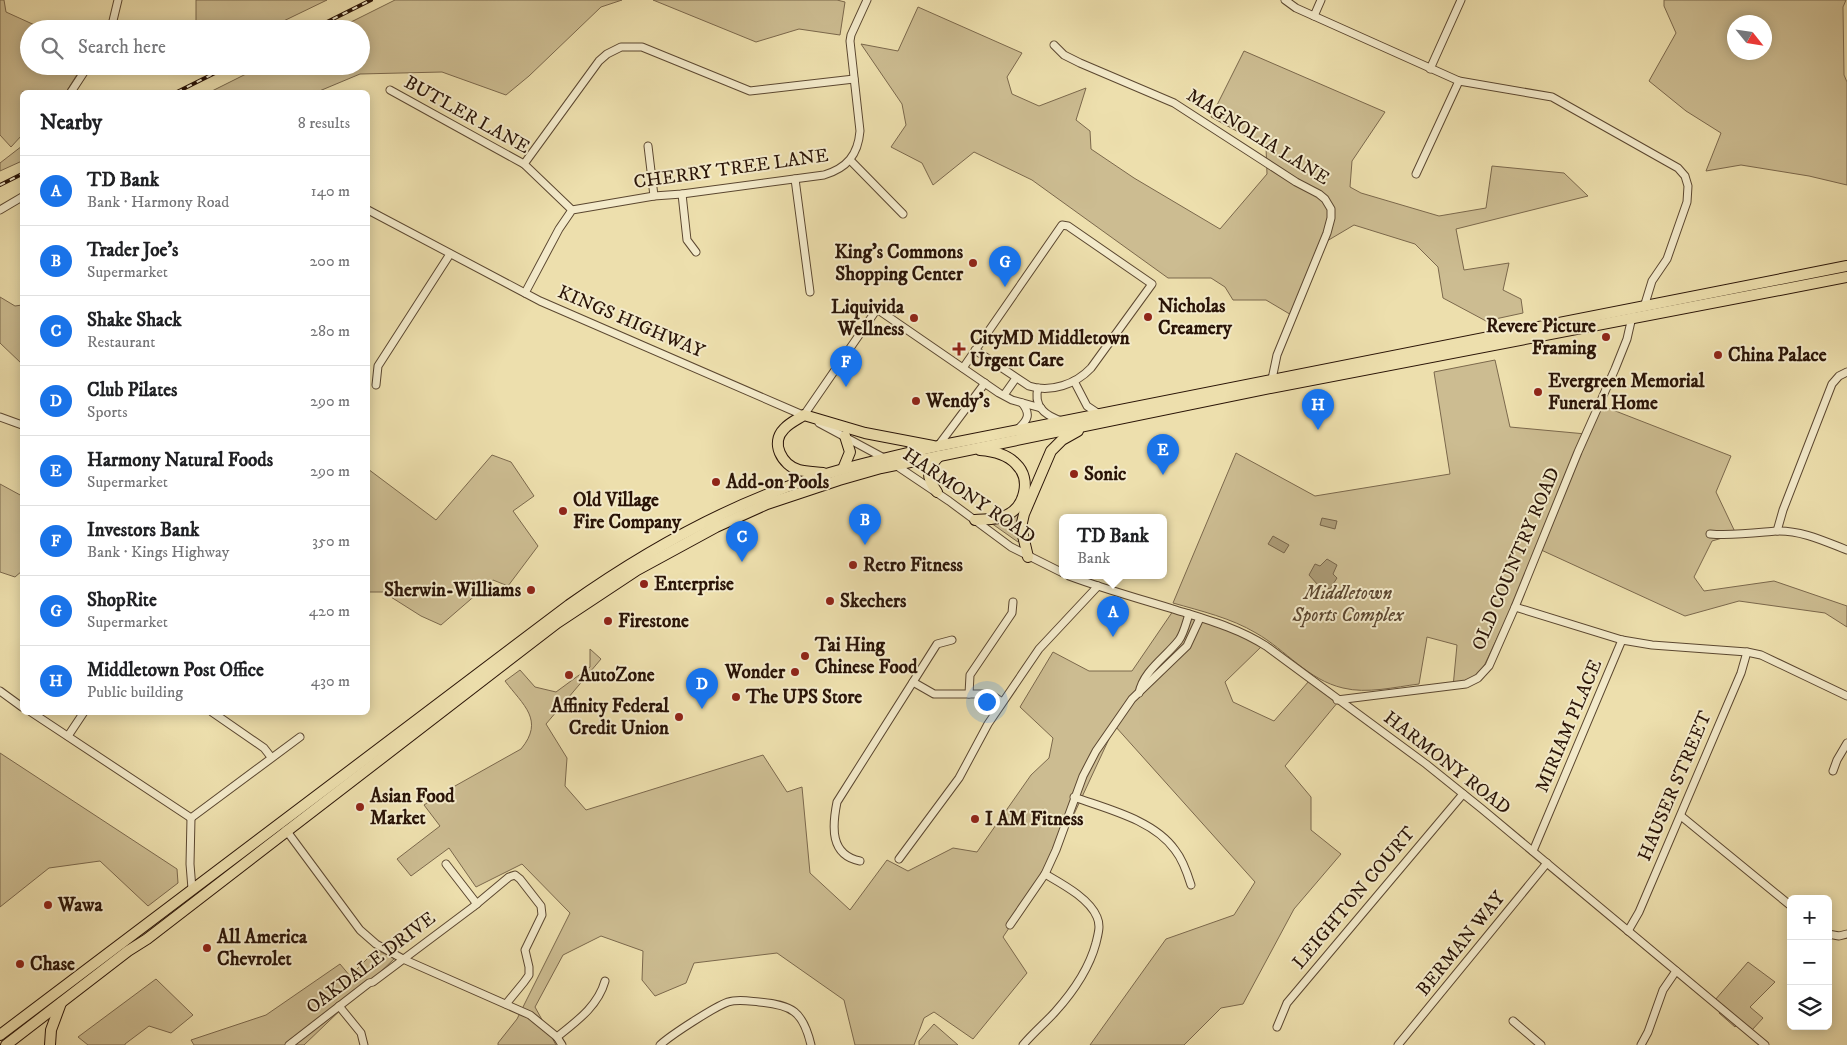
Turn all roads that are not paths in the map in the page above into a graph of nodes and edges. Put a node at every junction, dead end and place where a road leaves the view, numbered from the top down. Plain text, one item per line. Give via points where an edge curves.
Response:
1 (118, 0) edge
2 (867, 0) edge
3 (1285, 0) edge
4 (1321, 0) edge
5 (1461, 0) edge
6 (1314, 16) junction
7 (113, 20) edge
8 (1054, 45) dead end
9 (1430, 69) junction
10 (82, 75) edge
11 (854, 79) junction
12 (1458, 81) junction
13 (72, 90) edge
14 (390, 90) dead end
15 (648, 146) dead end
16 (851, 161) junction
17 (524, 164) junction
18 (1416, 174) dead end
19 (794, 179) junction
20 (682, 194) junction
21 (654, 196) junction
22 (20, 198) edge
23 (0, 210) edge
24 (572, 210) junction
25 (370, 211) edge
26 (902, 214) dead end
27 (696, 252) dead end
28 (450, 254) junction
29 (1847, 266) edge
30 (1847, 277) edge
31 (810, 292) dead end
32 (525, 293) junction
33 (1644, 307) junction
34 (1632, 317) junction
35 (975, 350) junction
36 (963, 368) junction
37 (1847, 372) edge
38 (1016, 378) junction
39 (1272, 379) junction
40 (1074, 380) junction
41 (985, 383) junction
42 (376, 385) dead end
43 (1038, 388) junction
44 (1004, 395) junction
45 (1021, 403) junction
46 (1041, 408) junction
47 (1099, 414) junction
48 (804, 415) junction
49 (0, 417) edge
50 (1064, 421) junction
51 (20, 425) edge
52 (1090, 425) junction
53 (1017, 431) junction
54 (845, 436) junction
55 (972, 449) junction
56 (939, 451) junction
57 (884, 458) junction
58 (896, 465) junction
59 (843, 469) junction
60 (828, 474) junction
61 (937, 492) junction
62 (975, 520) junction
63 (1777, 531) junction
64 (1710, 534) dead end
65 (1847, 550) edge
66 (1028, 557) junction
67 (1059, 571) edge
68 (1078, 579) edge
69 (1098, 586) junction
70 (1013, 602) dead end
71 (1515, 607) junction
72 (1188, 614) junction
73 (1200, 618) junction
74 (952, 640) dead end
75 (1622, 640) junction
76 (1747, 652) junction
77 (913, 682) junction
78 (0, 691) edge
79 (1139, 693) junction
80 (969, 694) junction
81 (1847, 696) edge
82 (1337, 700) junction
83 (1002, 702) junction
84 (20, 705) edge
85 (36, 715) edge
86 (82, 715) edge
87 (216, 715) edge
88 (68, 736) junction
89 (300, 737) dead end
90 (1847, 743) edge
91 (272, 757) junction
92 (1833, 771) dead end
93 (1463, 794) junction
94 (1074, 797) junction
95 (1680, 816) junction
96 (191, 818) junction
97 (286, 830) junction
98 (1533, 851) junction
99 (898, 859) dead end
100 (860, 861) dead end
101 (1547, 863) junction
102 (446, 864) dead end
103 (1045, 874) junction
104 (1191, 885) dead end
105 (192, 889) junction
106 (1787, 903) edge
107 (475, 905) junction
108 (1010, 925) dead end
109 (1628, 931) junction
110 (1847, 934) edge
111 (1832, 935) edge
112 (402, 958) junction
113 (1676, 971) junction
114 (605, 981) dead end
115 (61, 1003) junction
116 (506, 1004) junction
117 (339, 1006) junction
118 (1513, 1022) dead end
119 (1277, 1027) dead end
120 (0, 1035) edge
121 (557, 1037) junction
122 (6, 1045) edge
123 (50, 1045) edge
124 (289, 1045) edge
125 (364, 1045) edge
126 (562, 1045) edge
127 (660, 1045) edge
128 (811, 1045) edge
129 (1024, 1045) edge
130 (1398, 1045) edge
131 (1541, 1045) edge
132 (1641, 1045) edge
133 (1764, 1045) edge

1 - 7 street
2 - 11 street, CHERRY TREE LANE via 851,35
3 - 6 street
4 - 6 street
5 - 9 street
6 - 9 street
8 - 39 street, MAGNOLIA LANE via 1064,55 1080,63 1190,112 1319,194 1329,204 1332,216 1327,234 1277,355
9 - 12 street
10 - 13 street
11 - 16 street, CHERRY TREE LANE via 860,131
11 - 17 street via 750,91 642,47 621,47 599,62
12 - 18 street
12 - 33 street via 1552,97 1680,170 1688,186 1688,202 1667,259 1652,281
14 - 17 street, BUTLER LANE
15 - 21 street
16 - 19 street, CHERRY TREE LANE via 832,173
16 - 26 street
17 - 24 street, BUTLER LANE
19 - 20 street, CHERRY TREE LANE
19 - 31 street
20 - 21 street, CHERRY TREE LANE
20 - 27 street via 688,240
21 - 24 street, CHERRY TREE LANE
22 - 23 street
24 - 32 street via 558,229
25 - 28 street, KINGS HIGHWAY
28 - 32 street, KINGS HIGHWAY
28 - 42 street via 378,366
29 - 33 highway
30 - 34 highway
32 - 48 street, KINGS HIGHWAY
33 - 39 highway
34 - 52 highway
34 - 71 street, OLD COUNTRY ROAD via 1615,369
35 - 36 street
35 - 38 street
35 - 40 street via 1061,226 1067,225 1152,284 1091,368
36 - 41 street
36 - 48 street via 877,309
37 - 63 street via 1832,384
38 - 43 street
38 - 44 street
39 - 47 highway
40 - 43 street via 1055,387
40 - 47 street via 1087,406
41 - 44 street
41 - 56 street
43 - 46 street via 1036,402
44 - 45 street
45 - 46 street
45 - 53 street via 1028,417
46 - 50 street
47 - 50 highway
48 - 54 street, KINGS HIGHWAY
48 - 56 highway via 865,434
48 - 60 highway via 781,432 778,443 781,456 798,470
49 - 51 street
50 - 53 highway
52 - 55 highway
52 - 66 highway via 1062,440 1047,457 1022,520
53 - 56 highway
54 - 57 street, KINGS HIGHWAY
54 - 59 highway via 850,452
55 - 56 highway
55 - 62 highway via 996,452 1012,460 1022,474 1025,488 1021,502 1007,516
56 - 57 highway
56 - 58 highway
56 - 61 highway via 929,474 930,483
57 - 58 street, HARMONY ROAD
57 - 59 highway
58 - 61 street, HARMONY ROAD
58 - 97 highway via 768,504 645,565 557,623
59 - 60 highway
60 - 105 highway via 724,513 608,577
61 - 62 street, HARMONY ROAD
62 - 66 street, HARMONY ROAD
63 - 64 street
63 - 65 street via 1806,534
66 - 67 street, HARMONY ROAD
68 - 69 street, HARMONY ROAD
69 - 72 street, HARMONY ROAD
69 - 83 street via 1039,649
70 - 80 street via 1012,613 970,675
71 - 75 street
71 - 82 street, OLD COUNTRY ROAD via 1489,666 1472,682
72 - 73 street, HARMONY ROAD
72 - 79 street via 1181,636 1140,685
73 - 79 street via 1187,646
73 - 82 street, HARMONY ROAD via 1250,636
74 - 77 street via 937,644
75 - 76 street
75 - 98 street, MIRIAM PLACE
76 - 81 street via 1771,658
76 - 95 street, HAUSER STREET
77 - 80 street via 934,694
77 - 100 street via 837,802 834,818 837,845 849,859
78 - 84 street
79 - 94 street via 1096,751
80 - 83 street via 985,694
82 - 93 street, HARMONY ROAD
83 - 99 street via 959,778
85 - 88 street
86 - 88 street
87 - 91 street
88 - 96 street
89 - 91 street
90 - 92 street
91 - 96 street
93 - 98 street, HARMONY ROAD
93 - 119 street, LEIGHTON COURT via 1287,1003
94 - 103 street
94 - 104 street via 1143,823 1161,835 1180,856
95 - 106 street
95 - 109 street, HAUSER STREET
96 - 105 street
97 - 112 street via 360,930 376,944
97 - 115 highway
98 - 101 street, HARMONY ROAD
101 - 109 street, HARMONY ROAD
101 - 130 street, BERMAN WAY
102 - 107 street
103 - 108 street
103 - 129 street via 1079,897 1095,914 1099,931 1086,970
105 - 120 highway
107 - 112 street, OAKDALE DRIVE
107 - 116 street, OAKDALE DRIVE via 514,876 541,906 542,915 525,950 529,975
109 - 113 street, HARMONY ROAD
110 - 111 street
112 - 116 street
112 - 117 street, OAKDALE DRIVE
113 - 132 street via 1663,990
113 - 133 street, HARMONY ROAD
114 - 121 street via 599,997 587,1012
115 - 122 highway
115 - 123 highway via 50,1030
116 - 121 street via 530,1015
117 - 124 street, OAKDALE DRIVE
117 - 125 street via 361,1033
118 - 131 street
121 - 126 street
127 - 128 street via 720,1006 742,1000 778,1003 791,1008 805,1023

